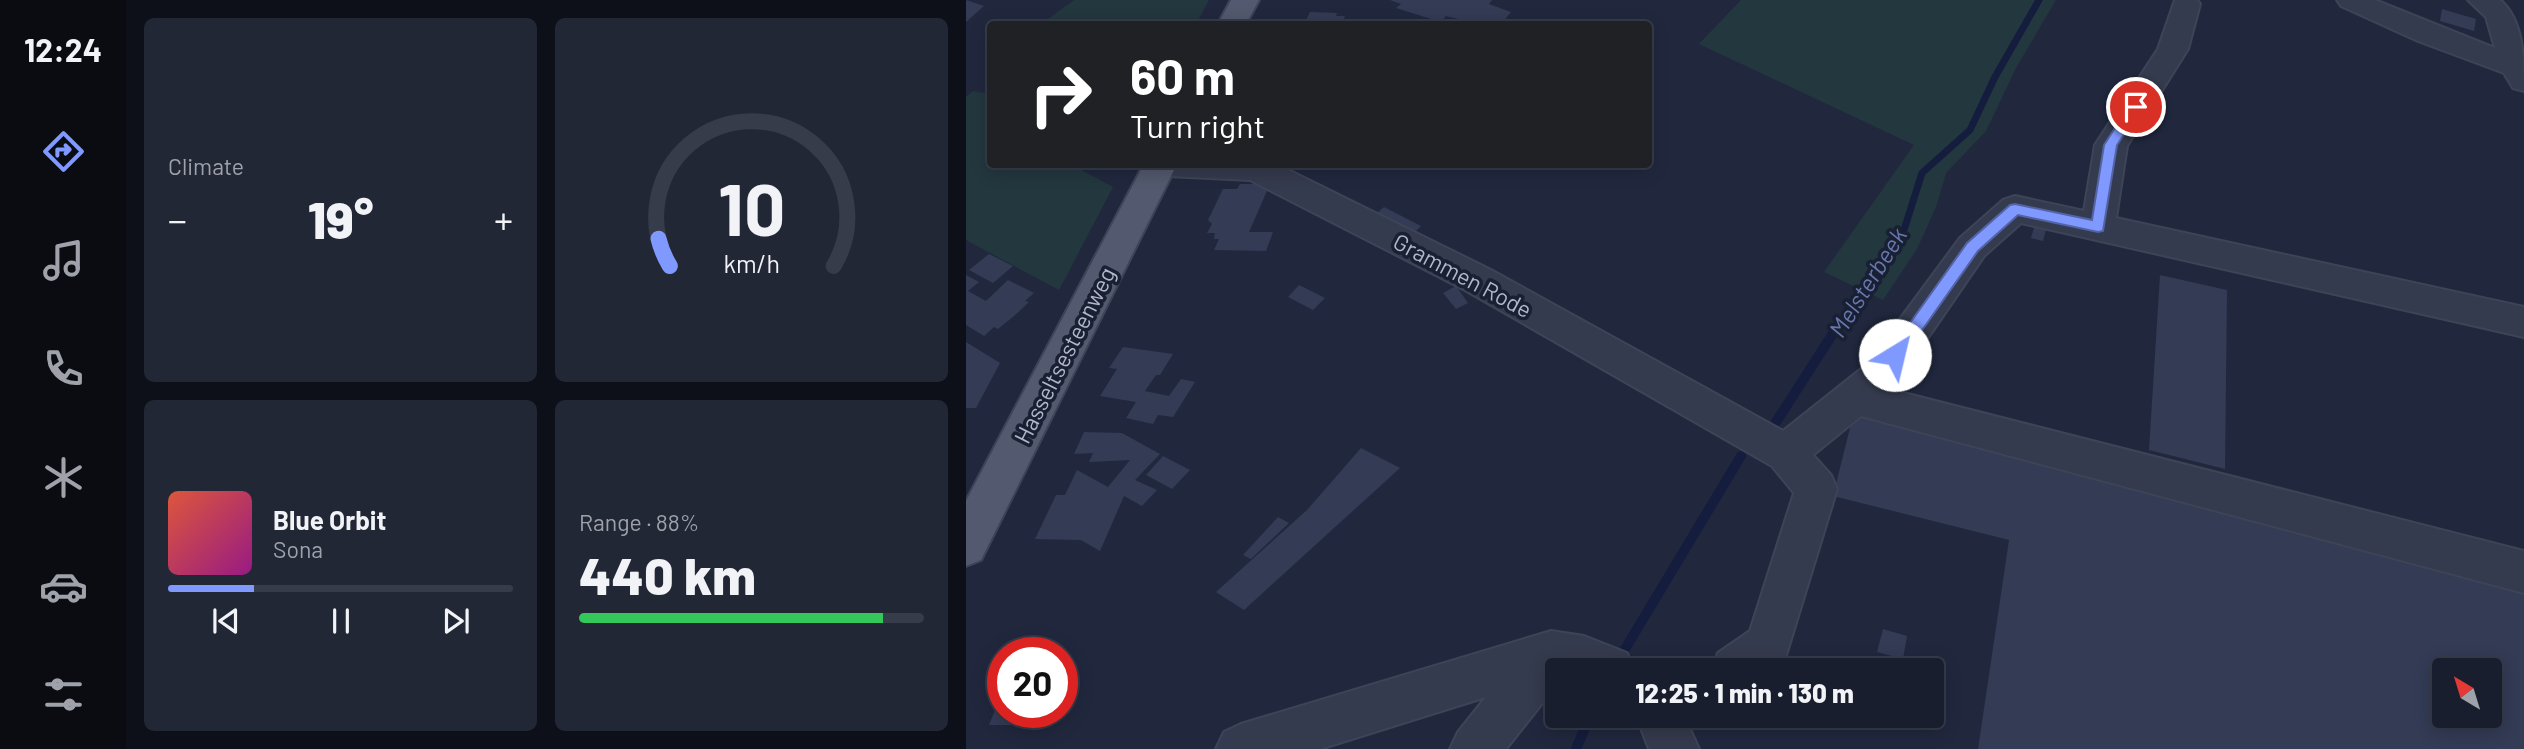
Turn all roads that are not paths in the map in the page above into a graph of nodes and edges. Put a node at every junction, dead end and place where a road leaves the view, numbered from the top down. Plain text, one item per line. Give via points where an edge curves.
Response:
1 (1245, 0) edge
2 (2351, 0) edge
3 (2482, 0) edge
4 (2186, 4) dead end
5 (1234, 21) edge
6 (2520, 74) edge
7 (1159, 168) edge
8 (1255, 168) edge
9 (2098, 227) junction
10 (2524, 322) edge
11 (1855, 397) junction
12 (1786, 453) junction
13 (966, 545) edge
14 (2524, 572) edge
15 (1551, 654) junction
16 (1577, 658) edge
17 (1752, 658) edge
18 (1241, 749) edge
19 (1475, 749) edge

1 - 5 main road
2 - 6 street
3 - 6 street via 2499,13
4 - 9 street via 2173,49 2111,145
7 - 13 main road, Hasseltsesteenweg
8 - 12 street, Grammen Rode via 1478,280
9 - 10 street
9 - 11 street via 2015,209 1972,247 1880,377
11 - 12 street
11 - 14 street
12 - 17 street via 1815,489 1768,646
15 - 16 street
15 - 18 street
15 - 19 street

